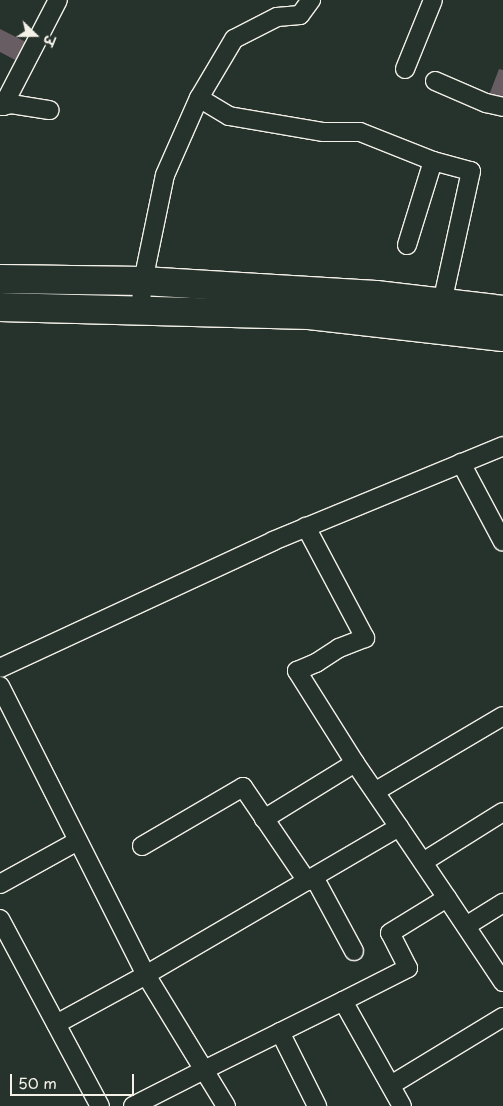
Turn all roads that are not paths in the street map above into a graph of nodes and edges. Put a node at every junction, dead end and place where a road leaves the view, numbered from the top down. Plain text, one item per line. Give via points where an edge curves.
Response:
1 (58, 0) edge
2 (311, 0) edge
3 (433, 0) edge
4 (405, 69) dead end
5 (435, 81) dead end
6 (198, 98) junction
7 (2, 105) edge
8 (503, 107) edge
9 (50, 110) dead end
10 (433, 162) junction
11 (408, 245) dead end
12 (0, 279) edge
13 (143, 281) junction
14 (452, 304) junction
15 (0, 307) edge
16 (503, 310) edge
17 (140, 311) junction
18 (459, 332) junction
19 (503, 337) edge
20 (503, 446) edge
21 (461, 463) junction
22 (306, 527) junction
23 (503, 542) edge
24 (0, 668) edge
25 (0, 686) edge
26 (503, 716) edge
27 (355, 763) junction
28 (376, 791) junction
29 (503, 812) edge
30 (264, 819) junction
31 (399, 827) junction
32 (78, 841) junction
33 (142, 846) dead end
34 (422, 862) junction
35 (307, 881) junction
36 (0, 884) edge
37 (447, 898) junction
38 (503, 903) edge
39 (0, 919) edge
40 (466, 926) junction
41 (354, 951) dead end
42 (146, 975) junction
43 (503, 982) edge
44 (343, 1000) junction
45 (503, 1017) edge
46 (56, 1024) junction
47 (280, 1032) junction
48 (204, 1070) junction
49 (391, 1085) junction
50 (100, 1106) edge
51 (133, 1106) edge
52 (226, 1106) edge
53 (317, 1106) edge
54 (402, 1106) edge

1 - 7 street
2 - 6 street via 300,15 277,17 234,39
3 - 4 street
5 - 8 street
6 - 10 street via 229,116 324,132 360,132
6 - 13 street via 165,175
7 - 9 street
10 - 11 street
10 - 14 street via 471,170
12 - 13 main road
13 - 14 main road
13 - 17 street
14 - 16 main road
14 - 18 main road
15 - 17 main road
17 - 18 main road via 309,315
18 - 19 main road
20 - 21 street
21 - 22 street
21 - 23 street
22 - 24 street
22 - 27 street via 365,638 297,671
25 - 32 street
26 - 28 street
27 - 28 street
27 - 30 street
28 - 31 street
29 - 34 street
30 - 33 street via 243,787
30 - 35 street
31 - 34 street
31 - 35 street
32 - 36 street
32 - 42 street
34 - 37 street
35 - 41 street via 315,879
35 - 42 street
37 - 40 street
37 - 44 street via 390,933 408,968
38 - 40 street
39 - 46 street
40 - 43 street
42 - 46 street
42 - 48 street
44 - 47 street
44 - 49 street
45 - 49 street
46 - 50 street
47 - 48 street
47 - 53 street
48 - 51 street
48 - 52 street
49 - 54 street

